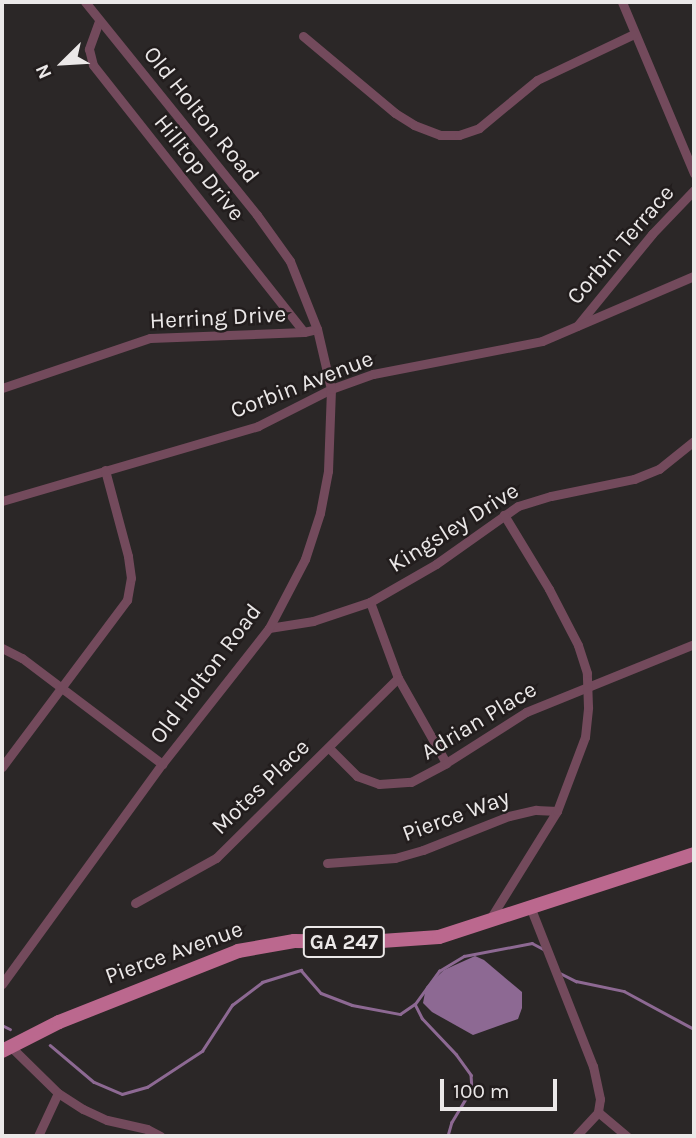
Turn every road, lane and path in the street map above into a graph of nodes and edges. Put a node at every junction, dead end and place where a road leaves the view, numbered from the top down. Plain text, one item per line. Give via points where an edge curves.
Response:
1 (85, 2) edge
2 (622, 2) edge
3 (99, 20) junction
4 (634, 34) junction
5 (303, 36) dead end
6 (694, 173) edge
7 (694, 190) edge
8 (694, 276) edge
9 (577, 326) junction
10 (317, 329) junction
11 (304, 332) junction
12 (2, 388) edge
13 (331, 389) junction
14 (694, 441) edge
15 (105, 470) junction
16 (2, 501) edge
17 (504, 514) junction
18 (370, 602) junction
19 (269, 628) junction
20 (694, 644) edge
21 (2, 648) edge
22 (398, 678) junction
23 (588, 686) junction
24 (61, 689) junction
25 (328, 748) junction
26 (446, 763) junction
27 (162, 764) junction
28 (2, 767) edge
29 (557, 811) junction
30 (694, 854) edge
31 (327, 863) dead end
32 (135, 903) dead end
33 (531, 909) junction
34 (479, 926) junction
35 (2, 984) edge
36 (6, 1049) edge
37 (58, 1093) junction
38 (598, 1112) junction
39 (38, 1136) edge
40 (160, 1136) edge
41 (576, 1136) edge
42 (627, 1136) edge

1 - 3 street, Old Holton Road
2 - 4 street
3 - 10 street, Old Holton Road via 276,240 300,281
3 - 11 street, Hilltop Drive via 89,49 93,65
4 - 5 street via 537,80 479,128 459,135 440,135 414,125
4 - 6 street
7 - 9 street, Corbin Terrace
8 - 9 street, Corbin Avenue
9 - 13 street, Corbin Avenue via 542,341 373,374
10 - 11 street, Herring Drive
10 - 13 street, Old Holton Road
11 - 12 street, Herring Drive via 150,338
13 - 15 street, Corbin Avenue via 258,426
13 - 19 street, Old Holton Road via 328,471 320,513 305,559
14 - 17 street, Kingsley Drive via 644,476 530,501
15 - 16 street, Corbin Avenue
15 - 24 street via 128,556 130,586 118,614
17 - 18 street, Kingsley Drive via 436,564
17 - 23 street via 568,624
18 - 19 street, Kingsley Drive via 313,621
18 - 22 street
19 - 27 street, Old Holton Road
20 - 23 street, Adrian Place
21 - 24 street
22 - 25 street, Motes Place
22 - 26 street
23 - 26 street, Adrian Place via 526,712
23 - 29 street via 585,737
24 - 27 street
24 - 28 street
25 - 26 street, Adrian Place via 357,776 379,784 411,782
25 - 32 street, Motes Place via 216,858
27 - 35 street, Old Holton Road
29 - 31 street, Pierce Way via 509,816 395,858
29 - 34 street via 495,914
30 - 33 main road, Pierce Avenue / GA 247
33 - 34 main road, Pierce Avenue / GA 247
33 - 38 street via 593,1066
34 - 36 main road, Pierce Avenue / GA 247 via 409,941 294,941 238,951 59,1022
36 - 37 street
37 - 39 street
37 - 40 street via 107,1120
38 - 41 street
38 - 42 street

